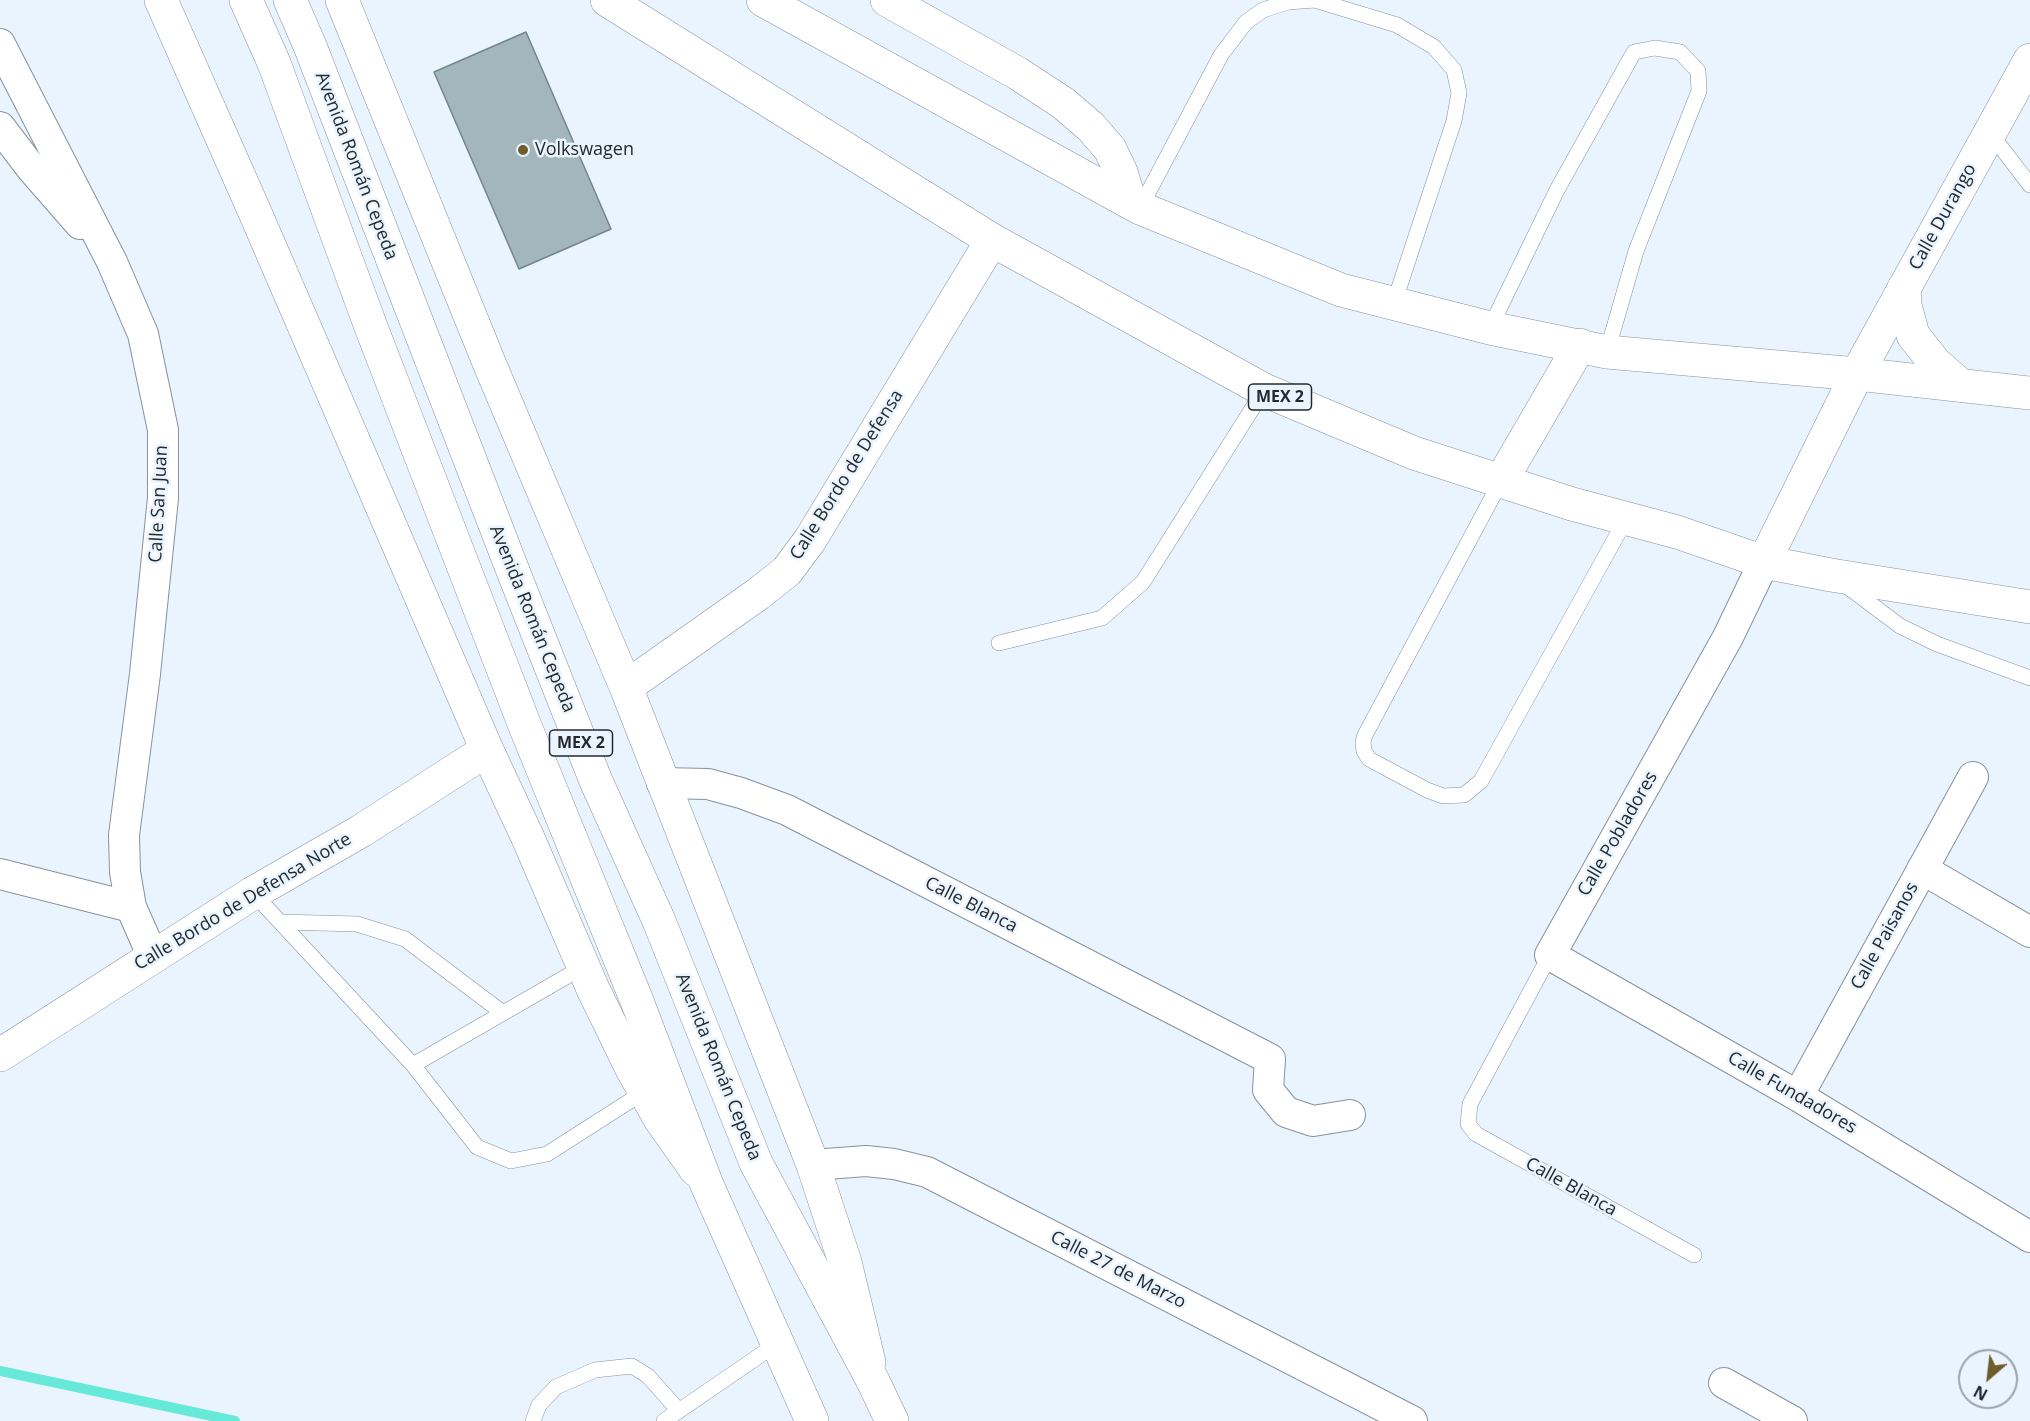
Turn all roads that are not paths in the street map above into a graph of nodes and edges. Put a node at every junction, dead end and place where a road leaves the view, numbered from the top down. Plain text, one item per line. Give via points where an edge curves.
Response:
1 (161, 0) edge
2 (246, 0) edge
3 (291, 0) edge
4 (342, 0) edge
5 (607, 0) edge
6 (763, 0) edge
7 (886, 0) edge
8 (0, 44) edge
9 (2030, 60) edge
10 (0, 127) edge
11 (1989, 132) junction
12 (2030, 185) edge
13 (1135, 205) junction
14 (992, 240) junction
15 (112, 262) junction
16 (1904, 288) junction
17 (1394, 303) junction
18 (1490, 328) junction
19 (1594, 348) junction
20 (1857, 374) junction
21 (1960, 385) junction
22 (1264, 390) junction
23 (2030, 393) edge
24 (1501, 481) junction
25 (1626, 519) junction
26 (1764, 561) junction
27 (1831, 575) junction
28 (2030, 607) edge
29 (999, 643) dead end
30 (2030, 678) edge
31 (626, 687) junction
32 (487, 750) junction
33 (1973, 777) dead end
34 (662, 783) junction
35 (1922, 869) junction
36 (0, 873) edge
37 (253, 893) junction
38 (130, 907) junction
39 (281, 922) junction
40 (2030, 932) edge
41 (1550, 955) junction
42 (153, 957) junction
43 (583, 967) junction
44 (503, 1013) junction
45 (0, 1055) edge
46 (413, 1065) junction
47 (644, 1092) junction
48 (1798, 1095) junction
49 (1470, 1104) joint
50 (1350, 1115) dead end
51 (813, 1165) junction
52 (707, 1185) junction
53 (2030, 1237) edge
54 (1694, 1255) dead end
55 (778, 1343) junction
56 (873, 1381) junction
57 (1724, 1383) dead end
58 (679, 1411) junction
59 (533, 1421) edge
60 (664, 1421) edge
61 (812, 1421) edge
62 (892, 1421) edge
63 (1412, 1421) edge
64 (1792, 1421) edge

1 - 32 main road, MEX 2
2 - 52 main road, MEX 2 via 274,63 508,682
3 - 56 main road, Avenida Román Cepeda / MEX 2 via 591,770 659,921 756,1163
4 - 31 main road, MEX 2
5 - 14 main road, MEX 2
6 - 13 main road
7 - 13 main road via 1017,73 1091,126 1110,149
8 - 15 street, Calle San Juan
9 - 11 main road, Calle Durango
10 - 15 street
11 - 12 lane
11 - 16 main road, Calle Durango
13 - 17 main road via 1341,290
13 - 17 lane via 1221,55 1246,22 1263,10 1288,2 1315,0 1397,25 1441,54 1454,70 1459,93 1454,121
14 - 22 main road, MEX 2
14 - 31 main road, Calle Bordo de Defensa via 810,540 787,571
15 - 38 street, Calle San Juan via 143,334 163,430 163,498 124,835
16 - 20 main road, Calle Durango
16 - 21 main road via 1913,335 1935,363
17 - 18 main road
18 - 19 main road
18 - 19 lane via 1557,190 1634,52 1655,48 1680,52 1698,71 1699,91
19 - 20 main road
19 - 24 main road
20 - 21 main road
20 - 26 main road, Calle Durango
21 - 23 main road
22 - 24 main road, MEX 2 via 1414,453
22 - 29 lane via 1143,582 1102,618
24 - 25 main road, MEX 2
24 - 25 lane via 1363,742 1369,759 1443,796 1464,795 1481,781
25 - 26 main road, MEX 2
26 - 27 main road, MEX 2
26 - 41 street, Calle Pobladores via 1728,637
27 - 28 main road, MEX 2
27 - 30 lane via 1900,626
31 - 34 main road, MEX 2
32 - 37 main road, Calle Bordo de Defensa Norte via 361,831
32 - 43 main road, MEX 2
33 - 35 street, Calle Paisanos
34 - 50 street, Calle Blanca via 708,784 787,810 1270,1059 1268,1090 1286,1112 1313,1121
34 - 51 main road, MEX 2
35 - 40 street
35 - 48 street, Calle Paisanos
36 - 38 street
37 - 39 lane
37 - 42 main road, Calle Bordo de Defensa Norte
38 - 42 street, Calle San Juan
39 - 44 lane via 357,924 405,939
39 - 46 lane
41 - 48 street, Calle Fundadores
41 - 49 lane, Calle Pobladores
42 - 45 main road, Calle Bordo de Defensa Norte
43 - 44 lane
43 - 47 main road, MEX 2
44 - 46 lane
46 - 47 lane via 477,1147 511,1161 547,1154
47 - 52 main road, MEX 2
48 - 53 street, Calle Fundadores
49 - 54 lane, Calle Blanca via 1468,1124 1476,1134
51 - 56 main road, MEX 2 via 845,1262
51 - 63 street, Calle 27 de Marzo via 866,1161 927,1172
52 - 55 main road, MEX 2
55 - 58 lane
55 - 61 main road, MEX 2
56 - 62 main road, Avenida Román Cepeda / MEX 2
57 - 64 street
58 - 59 lane via 648,1376 632,1366 595,1370 556,1387 539,1405
58 - 60 lane

